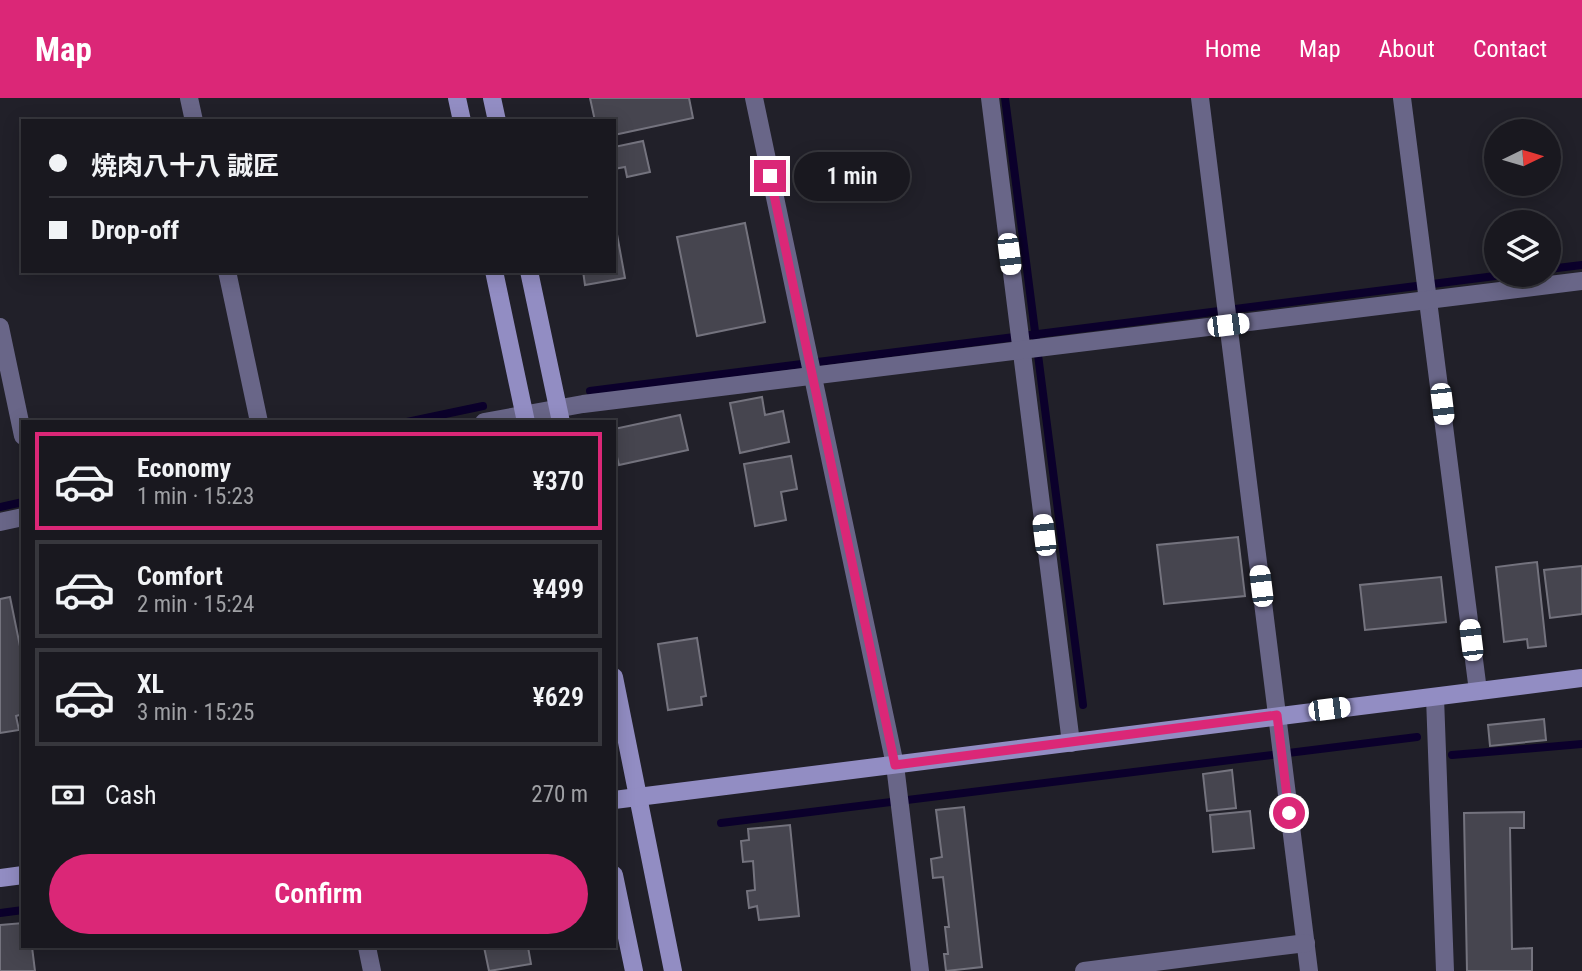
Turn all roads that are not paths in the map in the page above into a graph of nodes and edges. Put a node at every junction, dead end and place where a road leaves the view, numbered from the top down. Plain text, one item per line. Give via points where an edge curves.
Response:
1 (190, 98) edge
2 (457, 98) edge
3 (492, 98) edge
4 (754, 98) edge
5 (990, 98) edge
6 (1200, 98) edge
7 (1402, 98) edge
8 (194, 119) edge
9 (462, 119) edge
10 (497, 119) edge
11 (227, 273) edge
12 (494, 273) edge
13 (529, 273) edge
14 (1582, 281) edge
15 (1427, 291) junction
16 (1227, 315) junction
17 (0, 327) edge
18 (1027, 344) junction
19 (810, 367) junction
20 (560, 415) edge
21 (525, 418) edge
22 (259, 420) edge
23 (504, 420) edge
24 (21, 427) edge
25 (21, 517) edge
26 (0, 522) edge
27 (1582, 678) edge
28 (616, 687) edge
29 (1478, 691) junction
30 (1435, 697) junction
31 (1277, 715) junction
32 (1071, 743) junction
33 (895, 765) junction
34 (639, 796) junction
35 (616, 800) edge
36 (21, 875) edge
37 (0, 878) edge
38 (616, 886) edge
39 (1306, 943) junction
40 (367, 948) edge
41 (1138, 968) edge
42 (372, 971) edge
43 (634, 971) edge
44 (673, 971) edge
45 (920, 971) edge
46 (1084, 971) edge
47 (1309, 971) edge
48 (1445, 971) edge

1 - 8 street
2 - 9 street
3 - 10 street
4 - 19 street
5 - 18 street
6 - 16 street
7 - 15 street
11 - 22 street
12 - 21 street
13 - 20 street
14 - 15 street
15 - 16 street
15 - 29 street
16 - 18 street
16 - 31 street
17 - 24 street
18 - 19 street
18 - 32 street
19 - 20 street
19 - 33 street
20 - 21 street
21 - 23 street
25 - 26 street
27 - 29 street
28 - 34 street
29 - 30 street
30 - 31 street
30 - 48 street
31 - 32 street
31 - 39 street
32 - 33 street
33 - 34 street
33 - 45 street
34 - 35 street
34 - 44 street
36 - 37 street
38 - 43 street
39 - 41 street
39 - 47 street
40 - 42 street
41 - 46 street

